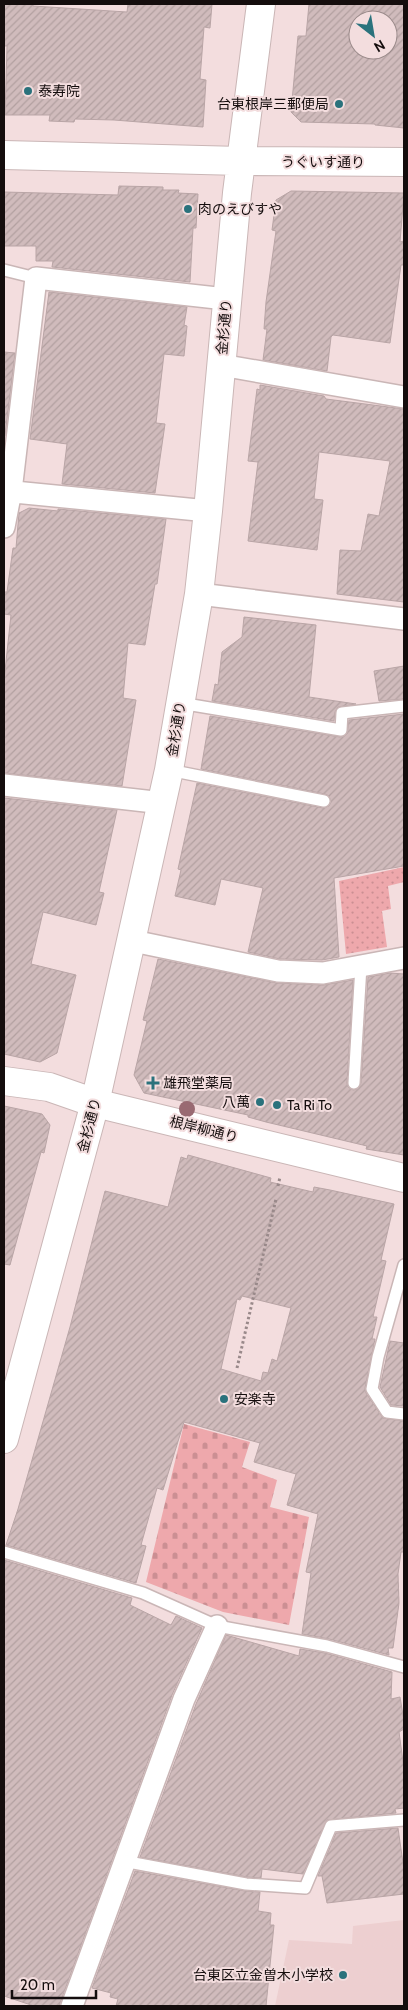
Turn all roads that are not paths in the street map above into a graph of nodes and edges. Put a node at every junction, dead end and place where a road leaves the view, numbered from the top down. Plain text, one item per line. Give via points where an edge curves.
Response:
1 (260, 4) edge
2 (4, 156) edge
3 (241, 161) junction
4 (404, 162) edge
5 (4, 270) edge
6 (36, 278) junction
7 (226, 299) junction
8 (221, 365) junction
9 (404, 397) edge
10 (8, 491) edge
11 (208, 511) junction
12 (4, 527) edge
13 (199, 594) junction
14 (404, 618) edge
15 (180, 703) junction
16 (404, 706) edge
17 (169, 770) junction
18 (4, 785) edge
19 (324, 801) dead end
20 (163, 803) junction
21 (133, 941) junction
22 (404, 958) edge
23 (361, 966) junction
24 (4, 1081) edge
25 (354, 1083) dead end
26 (96, 1103) junction
27 (404, 1178) edge
28 (404, 1264) edge
29 (404, 1414) edge
30 (4, 1439) edge
31 (4, 1552) edge
32 (217, 1626) junction
33 (404, 1655) edge
34 (404, 1667) edge
35 (404, 1820) edge
36 (124, 1861) junction
37 (72, 2006) edge

1 - 3 street, 金杉通り
2 - 3 street, うぐいす通り
3 - 4 street, うぐいす通り
3 - 7 street, 金杉通り
5 - 6 lane
6 - 7 street
6 - 10 street
7 - 8 street, 金杉通り
8 - 9 street
8 - 11 street, 金杉通り
10 - 11 street
10 - 12 street
11 - 13 street, 金杉通り
13 - 14 street
13 - 15 street, 金杉通り
15 - 16 lane via 341,730 342,713
15 - 17 street, 金杉通り
17 - 19 lane
17 - 20 street, 金杉通り
18 - 20 street
20 - 21 street, 金杉通り
21 - 23 street via 278,971 323,973
21 - 26 street, 金杉通り
22 - 23 street
23 - 25 lane
24 - 26 street, 根岸柳通り via 49,1087
26 - 27 street, 根岸柳通り
26 - 30 street, 金杉通り
28 - 29 lane via 372,1388 387,1412
31 - 32 lane via 143,1593
32 - 34 lane via 327,1646
32 - 36 street via 184,1699
33 - 34 lane
35 - 36 lane via 330,1826 305,1888 246,1884
36 - 37 street

